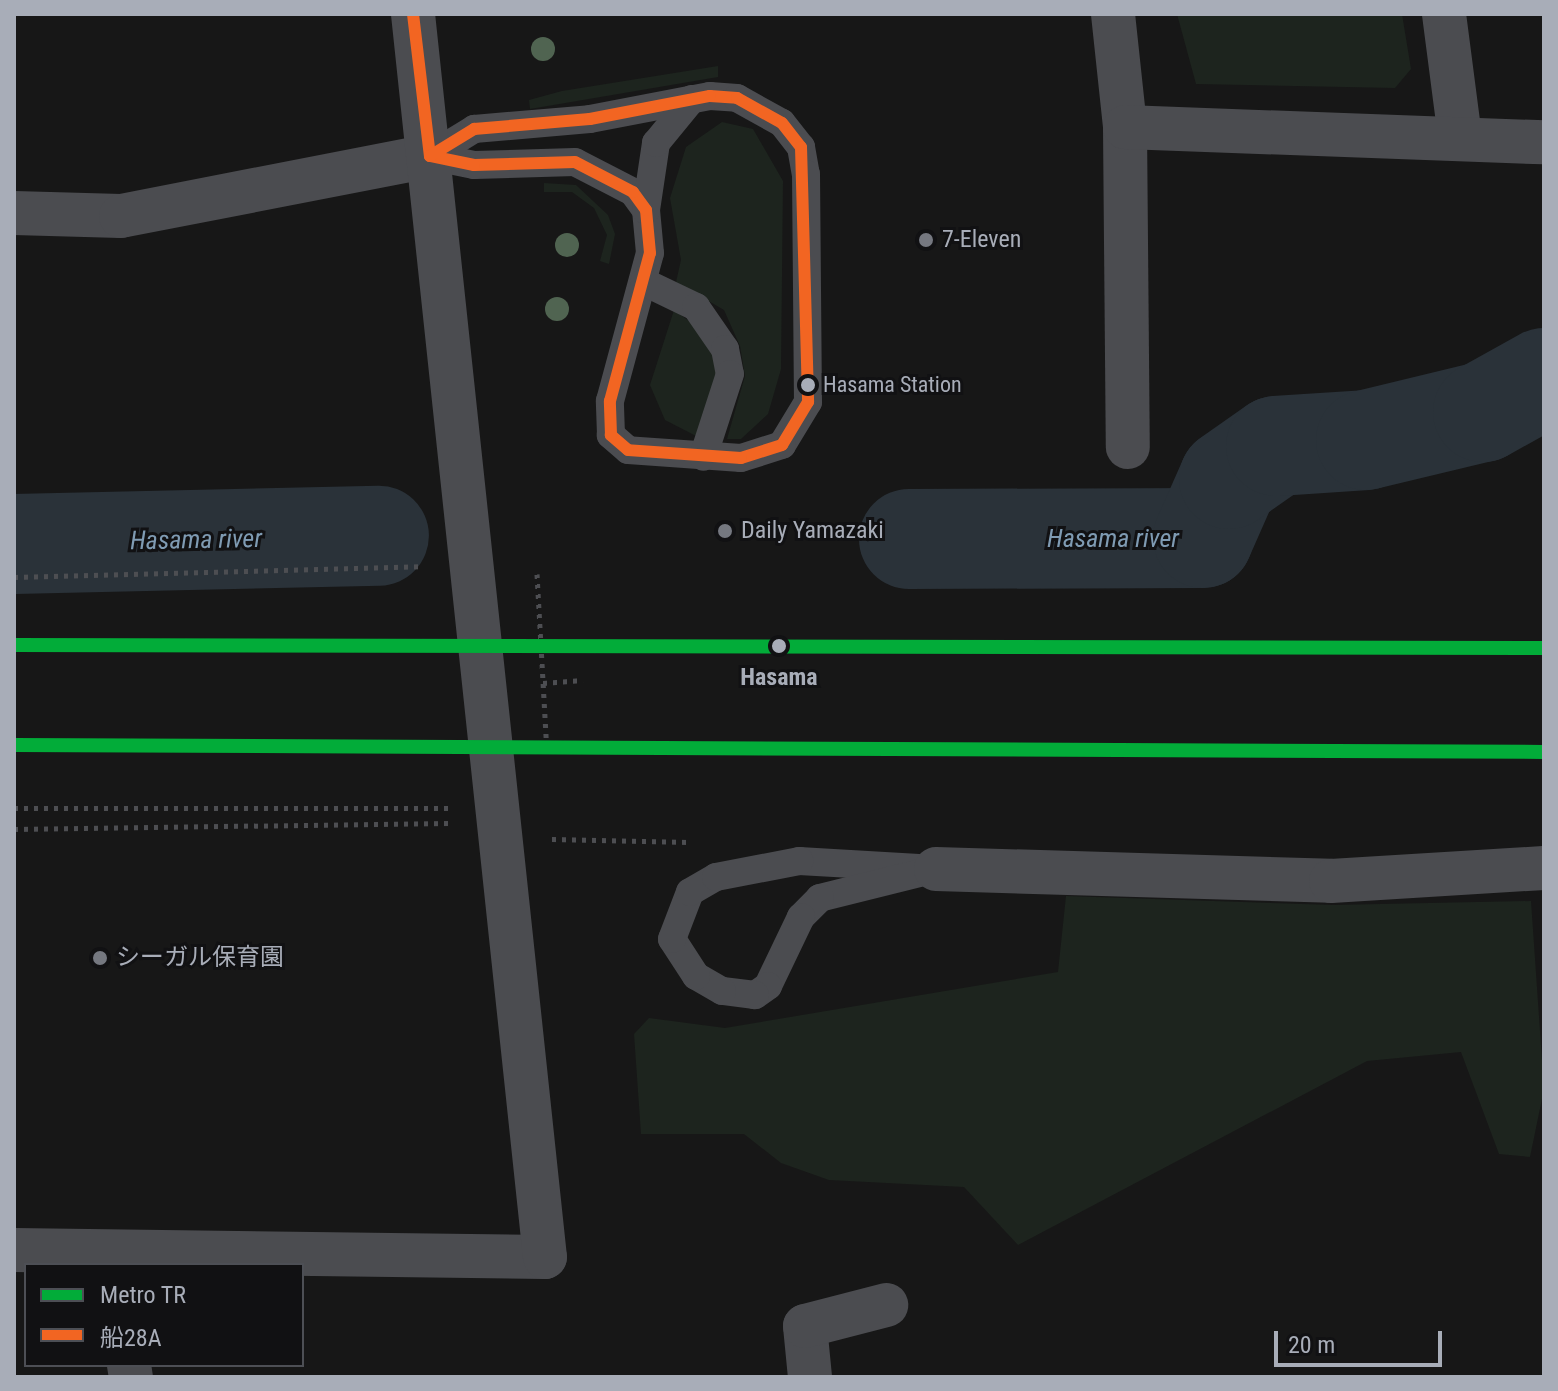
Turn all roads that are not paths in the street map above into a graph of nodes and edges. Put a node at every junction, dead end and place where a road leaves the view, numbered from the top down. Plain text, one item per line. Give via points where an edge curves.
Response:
1 (413, 14) edge
2 (1113, 14) edge
3 (1444, 14) edge
4 (692, 99) junction
5 (1125, 127) junction
6 (1460, 138) junction
7 (1544, 142) edge
8 (430, 156) junction
9 (646, 210) junction
10 (14, 213) edge
11 (644, 282) junction
12 (1128, 447) dead end
13 (703, 457) junction
14 (1544, 868) edge
15 (936, 869) junction
16 (14, 1250) edge
17 (118, 1260) edge
18 (886, 1305) dead end
19 (810, 1377) edge

1 - 8 street
2 - 5 street
3 - 6 street
4 - 8 lane via 559,123 474,129
4 - 9 lane via 656,143
4 - 13 lane via 737,98 756,106 801,147 806,174 810,382 802,421 782,445 762,455
5 - 6 street
5 - 12 street
6 - 7 street
8 - 9 lane via 474,165 575,162 617,181
8 - 10 street via 121,216
8 - 17 street via 545,1257
9 - 11 lane
11 - 13 lane via 696,307 725,349 730,374
11 - 13 lane via 610,401 611,435 628,450
14 - 15 street via 1331,881
15 - 15 lane via 820,898 801,917 768,986 755,995 722,991 696,976 672,939 690,892 716,877 799,861
16 - 17 street
18 - 19 street via 805,1326

